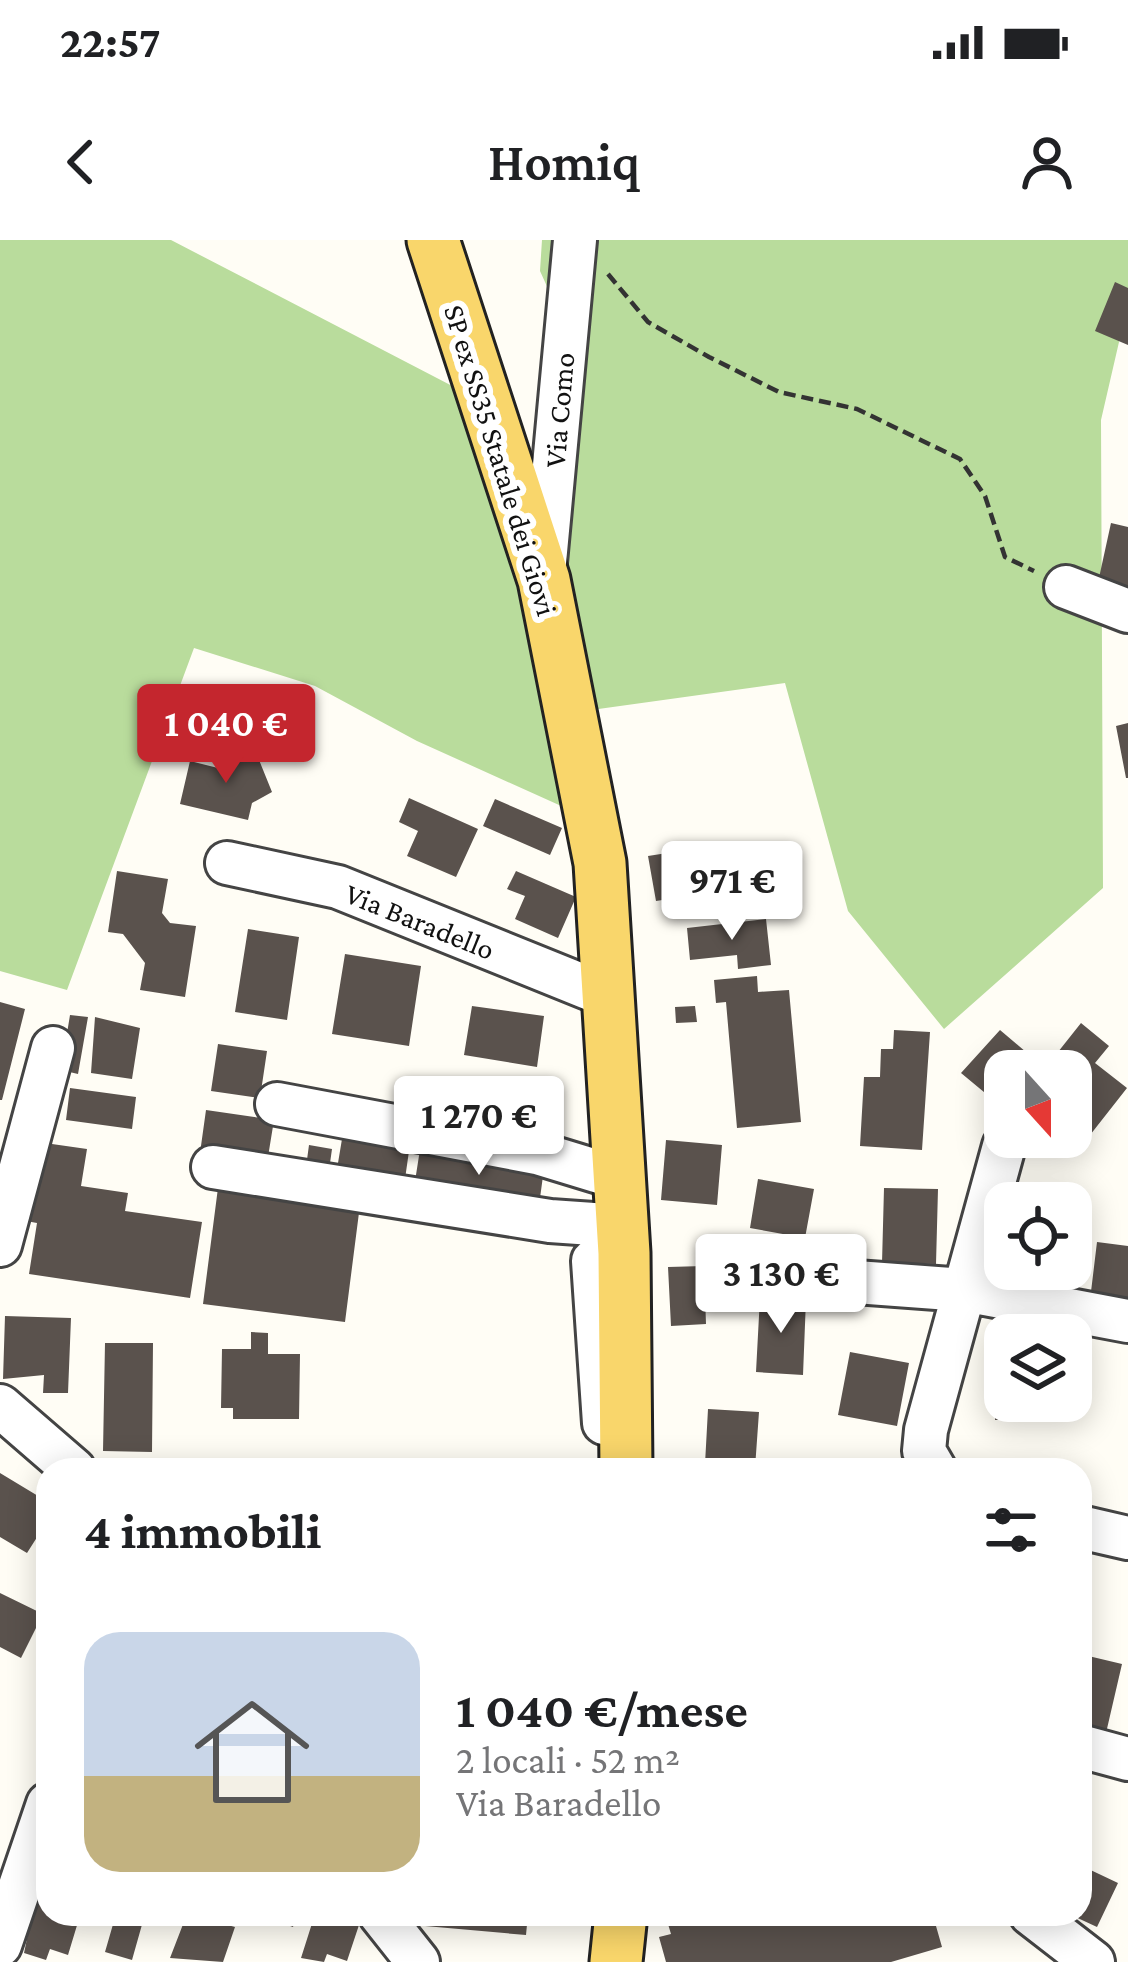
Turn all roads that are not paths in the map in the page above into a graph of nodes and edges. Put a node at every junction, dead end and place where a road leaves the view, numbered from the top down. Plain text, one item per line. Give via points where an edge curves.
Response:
1 (433, 240) edge
2 (589, 255) edge
3 (544, 580) junction
4 (1066, 587) road end
5 (1128, 610) edge
6 (226, 862) dead end
7 (608, 996) junction
8 (53, 1048) dead end
9 (277, 1104) dead end
10 (1001, 1158) edge
11 (213, 1167) dead end
12 (622, 1223) junction
13 (0, 1245) edge
14 (842, 1281) dead end
15 (964, 1290) junction
16 (1128, 1321) edge
17 (0, 1406) edge
18 (60, 1458) edge
19 (634, 1458) edge
20 (928, 1458) edge
21 (1092, 1530) edge
22 (1128, 1538) edge
23 (1092, 1750) edge
24 (1128, 1760) edge
25 (36, 1839) edge
26 (390, 1926) edge
27 (595, 1926) edge
28 (620, 1926) edge
29 (1046, 1926) edge
30 (0, 1945) edge
31 (418, 1962) edge
32 (591, 1962) edge
33 (616, 1962) edge
34 (1093, 1962) edge

1 - 3 main road, SP ex SS35 Statale dei Giovi
2 - 3 street, Via Como
3 - 7 main road, SP ex SS35 Statale dei Giovi via 600,863
4 - 5 street
6 - 7 street, Via Baradello via 338,887
7 - 12 main road, SP ex SS35 Statale dei Giovi
8 - 13 street
9 - 12 street via 537,1154
10 - 15 street
11 - 12 street via 550,1221
12 - 19 main road, SP ex SS35 Statale dei Giovi
14 - 15 street
15 - 16 street
15 - 20 street via 926,1430
17 - 18 street
21 - 22 street
23 - 24 street
25 - 30 street
26 - 31 street
27 - 32 main road
28 - 33 main road
29 - 34 street

